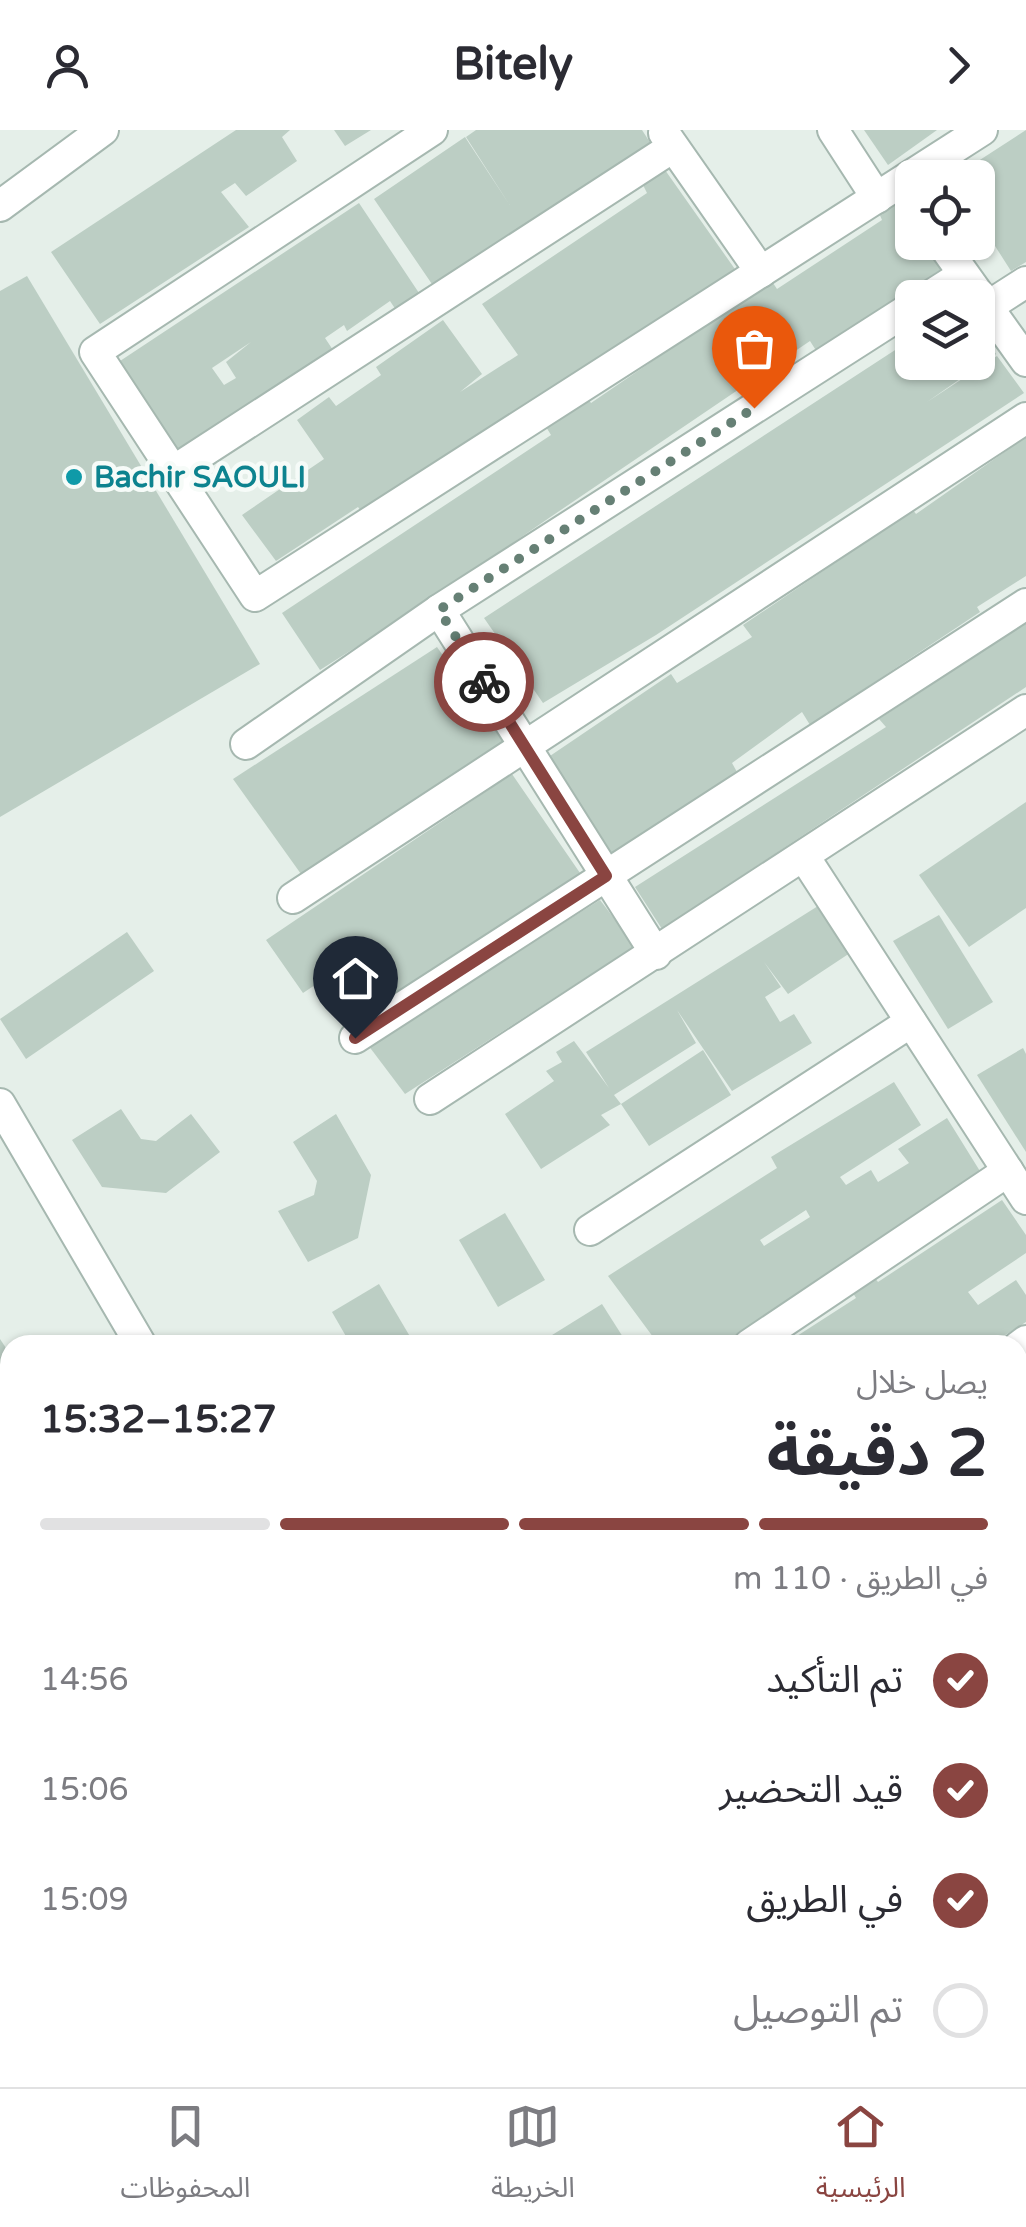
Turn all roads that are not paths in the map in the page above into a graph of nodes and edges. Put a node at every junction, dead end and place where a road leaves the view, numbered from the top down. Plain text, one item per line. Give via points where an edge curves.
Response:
1 (103, 130) edge
2 (432, 130) edge
3 (833, 130) edge
4 (982, 130) edge
5 (668, 138) edge
6 (943, 160) edge
7 (895, 193) edge
8 (895, 196) edge
9 (0, 206) edge
10 (953, 260) edge
11 (761, 272) junction
12 (963, 274) junction
13 (954, 280) edge
14 (967, 280) edge
15 (1026, 282) edge
16 (995, 302) edge
17 (895, 318) edge
18 (995, 318) edge
19 (1026, 361) edge
20 (1026, 418) edge
21 (175, 470) junction
22 (1026, 604) edge
23 (439, 610) junction
24 (1026, 710) edge
25 (246, 744) dead end
26 (524, 746) junction
27 (805, 858) junction
28 (606, 876) junction
29 (293, 898) dead end
30 (656, 954) junction
31 (911, 1022) junction
32 (355, 1038) dead end
33 (430, 1100) dead end
34 (0, 1104) edge
35 (1008, 1171) junction
36 (1026, 1199) edge
37 (590, 1230) dead end
38 (135, 1335) edge
39 (764, 1335) edge

1 - 9 street
2 - 21 street via 95,352
3 - 7 street
4 - 6 street
5 - 11 street
5 - 21 street
8 - 11 street
10 - 12 street
11 - 21 street via 255,596
12 - 13 street
12 - 14 street
15 - 16 street
17 - 23 street
18 - 19 street
20 - 26 street
22 - 28 street
23 - 25 street
23 - 26 street
24 - 27 street
26 - 28 street
26 - 29 street
27 - 30 street
27 - 31 street
28 - 30 street
28 - 32 street
30 - 33 street
31 - 35 street
31 - 37 street
34 - 38 street
35 - 36 street
35 - 39 street

